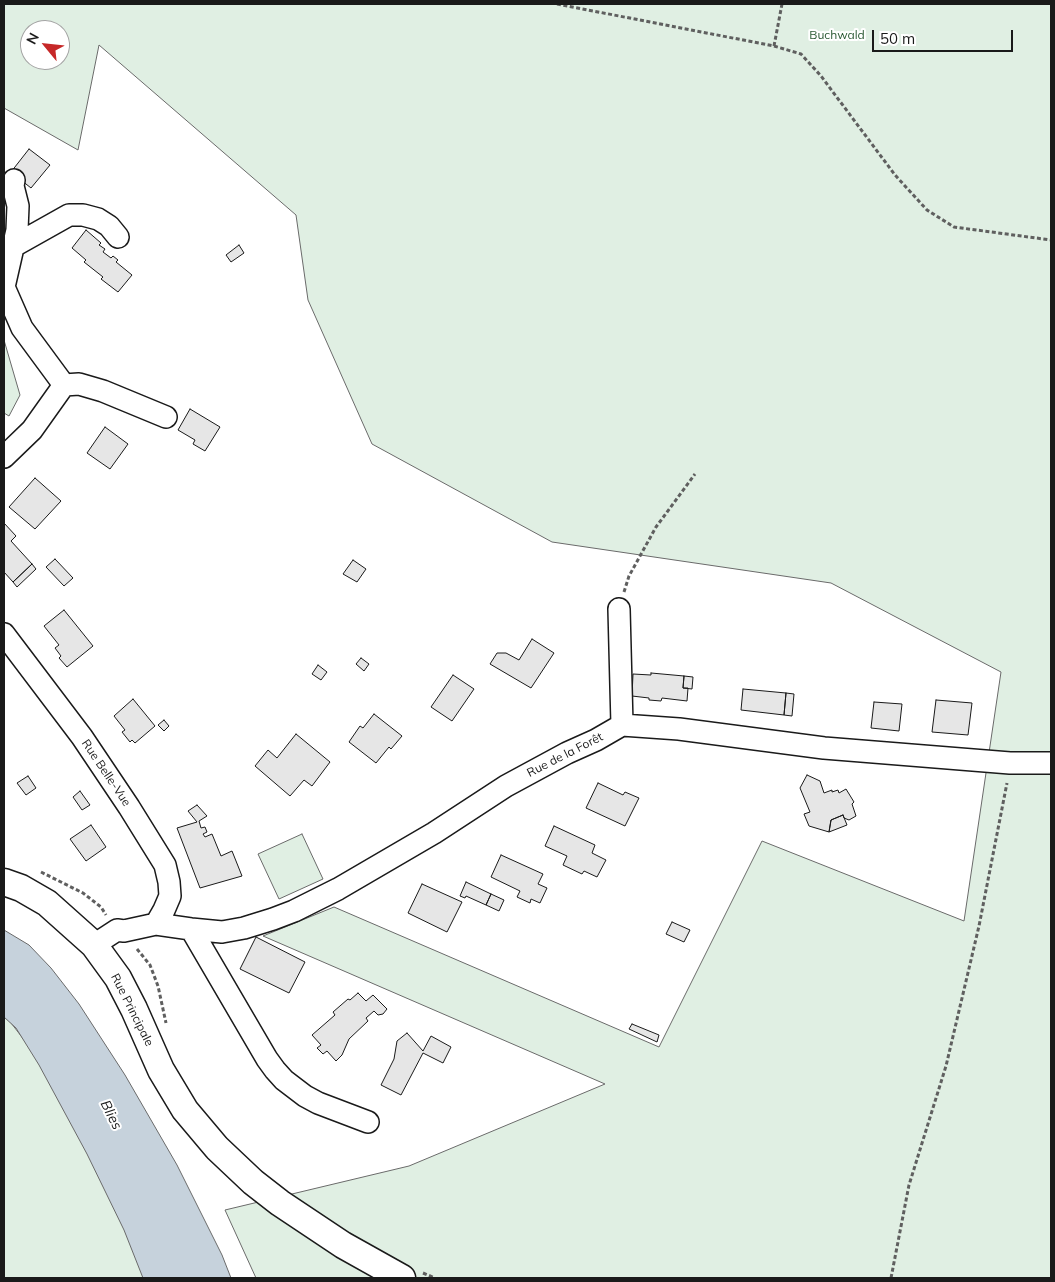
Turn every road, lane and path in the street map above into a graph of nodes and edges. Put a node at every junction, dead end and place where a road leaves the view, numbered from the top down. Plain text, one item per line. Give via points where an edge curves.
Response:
1 (557, 4) edge
2 (782, 4) edge
3 (774, 46) junction
4 (14, 180) dead end
5 (118, 237) dead end
6 (1051, 240) edge
7 (12, 247) junction
8 (64, 385) junction
9 (166, 418) dead end
10 (4, 457) edge
11 (695, 474) dead end
12 (619, 609) joint
13 (4, 634) edge
14 (622, 725) junction
15 (1010, 762) junction
16 (1051, 763) edge
17 (34, 869) dead end
18 (4, 882) edge
19 (156, 924) junction
20 (191, 929) junction
21 (117, 930) junction
22 (94, 945) junction
23 (166, 1024) dead end
24 (368, 1122) dead end
25 (411, 1275) edge
26 (435, 1278) edge
27 (891, 1278) edge

1 - 3 path
2 - 3 path
3 - 6 path via 801,54 822,76 895,175 927,210 954,227
4 - 7 street via 18,206
5 - 7 street via 98,219 69,214
7 - 8 street via 4,287 22,328
8 - 9 street via 79,384 103,391
8 - 10 street via 32,430
11 - 12 path via 651,536 629,576
12 - 14 street
13 - 19 street, Rue Belle-Vue via 82,737 164,865 170,896
14 - 15 street via 824,748
14 - 20 street, Rue de la Forêt via 506,786 434,833 294,911 222,932
15 - 16 street
15 - 27 path via 977,935 946,1066 909,1185
17 - 21 path via 83,893 101,907
18 - 22 main road, Rue Principale via 47,904
19 - 20 street, Rue de la Forêt
19 - 21 street
20 - 24 street via 274,1070 304,1096
21 - 22 street
21 - 23 path via 150,965
22 - 25 main road, Rue Principale via 118,978 161,1070 184,1110 217,1148 253,1182 343,1246
25 - 26 path

